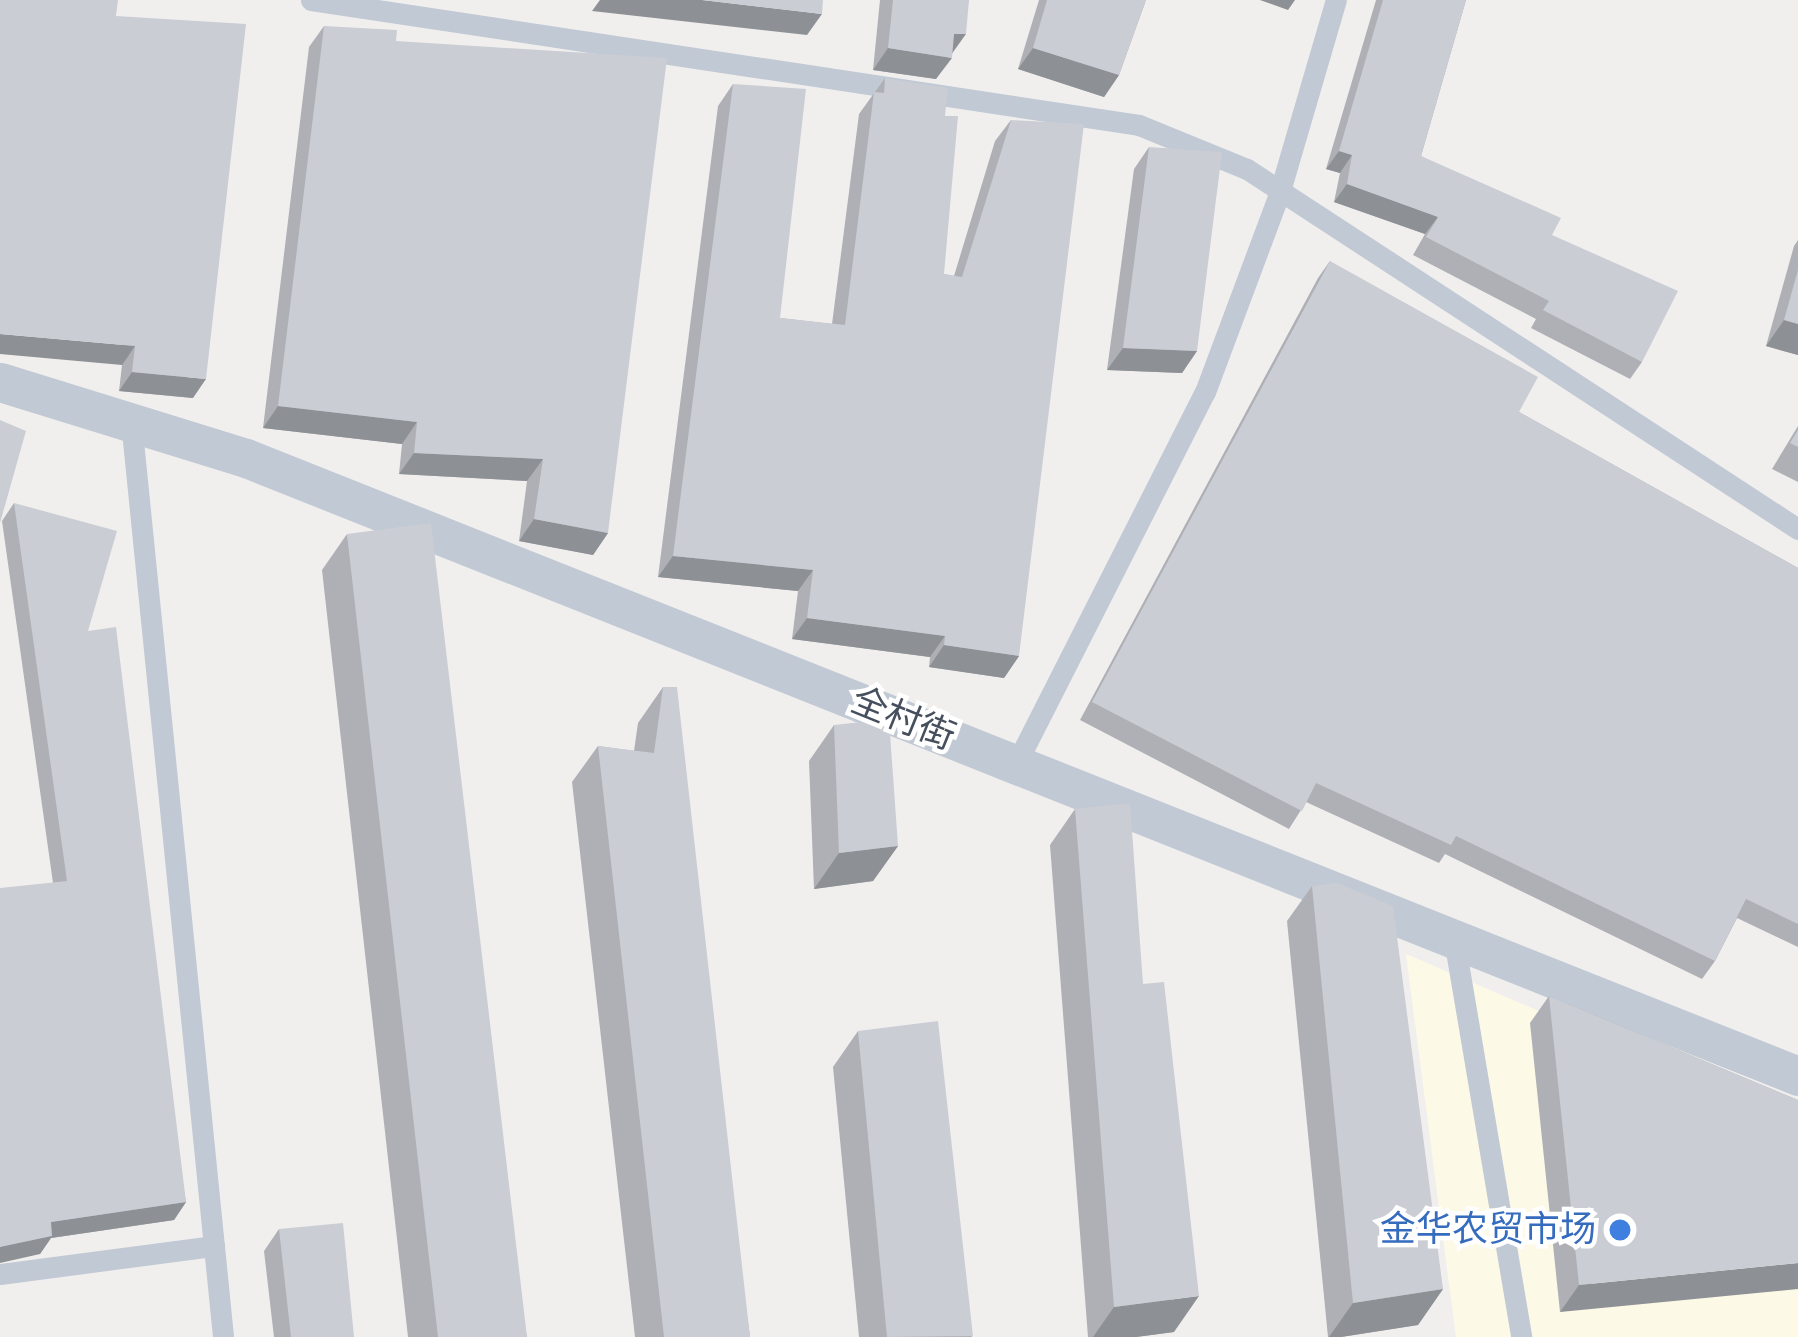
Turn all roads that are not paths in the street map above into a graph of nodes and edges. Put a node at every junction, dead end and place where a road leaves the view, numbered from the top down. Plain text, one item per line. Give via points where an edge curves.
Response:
1 (311, 0) edge
2 (1336, 0) edge
3 (1280, 191) junction
4 (0, 382) edge
5 (131, 421) junction
6 (1798, 530) edge
7 (1016, 764) junction
8 (1454, 939) junction
9 (1798, 1076) edge
10 (214, 1246) junction
11 (0, 1274) edge
12 (224, 1337) edge
13 (1521, 1337) edge

1 - 3 lane via 1139,125
2 - 3 lane
3 - 6 lane
3 - 7 lane via 1205,392
4 - 5 street, 全村街
5 - 7 street, 全村街 via 246,458
5 - 10 lane
7 - 8 street, 全村街
8 - 9 street, 全村街
8 - 13 lane
10 - 11 lane
10 - 12 lane

